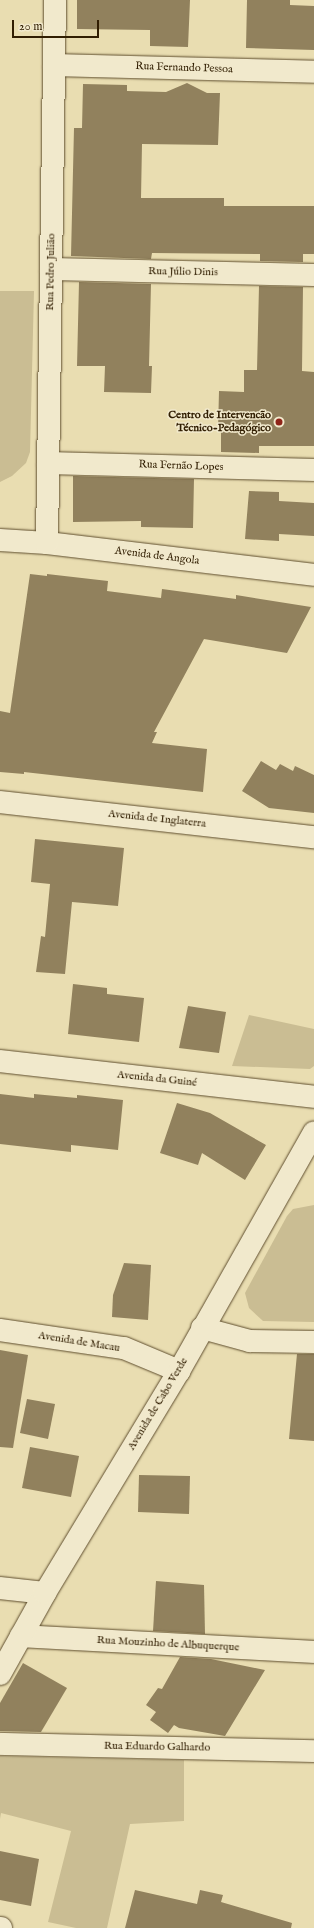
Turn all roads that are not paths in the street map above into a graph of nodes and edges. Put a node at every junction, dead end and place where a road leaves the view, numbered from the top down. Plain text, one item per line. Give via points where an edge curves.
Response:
1 (55, 0) edge
2 (54, 65) junction
3 (314, 72) edge
4 (51, 269) junction
5 (314, 275) edge
6 (48, 463) junction
7 (314, 470) edge
8 (0, 540) edge
9 (47, 543) junction
10 (314, 575) edge
11 (0, 802) edge
12 (314, 837) edge
13 (0, 1061) edge
14 (314, 1097) edge
15 (314, 1132) edge
16 (202, 1328) junction
17 (0, 1330) edge
18 (314, 1342) edge
19 (179, 1371) junction
20 (0, 1588) edge
21 (45, 1593) junction
22 (21, 1636) junction
23 (314, 1652) edge
24 (0, 1674) edge
25 (0, 1744) edge
26 (314, 1751) edge

1 - 2 street, Rua Pedro Julião
2 - 3 street, Rua Fernando Pessoa
2 - 4 street, Rua Pedro Julião
4 - 5 street, Rua Júlio Dinis
4 - 6 street, Rua Pedro Julião
6 - 7 street, Rua Fernão Lopes
6 - 9 street, Rua Pedro Julião
8 - 9 street, Avenida de Angola
9 - 10 street, Avenida de Angola
11 - 12 street, Avenida de Inglaterra
13 - 14 street, Avenida da Guiné
15 - 16 street, Avenida de Cabo Verde
16 - 18 street via 250,1341
16 - 19 street, Avenida de Cabo Verde
17 - 19 street, Avenida de Macau via 124,1348
19 - 21 street, Avenida de Cabo Verde
20 - 21 street
21 - 22 street, Avenida de Cabo Verde
22 - 23 street, Rua Mouzinho de Albuquerque
22 - 24 street, Avenida de Cabo Verde
25 - 26 street, Rua Eduardo Galhardo

